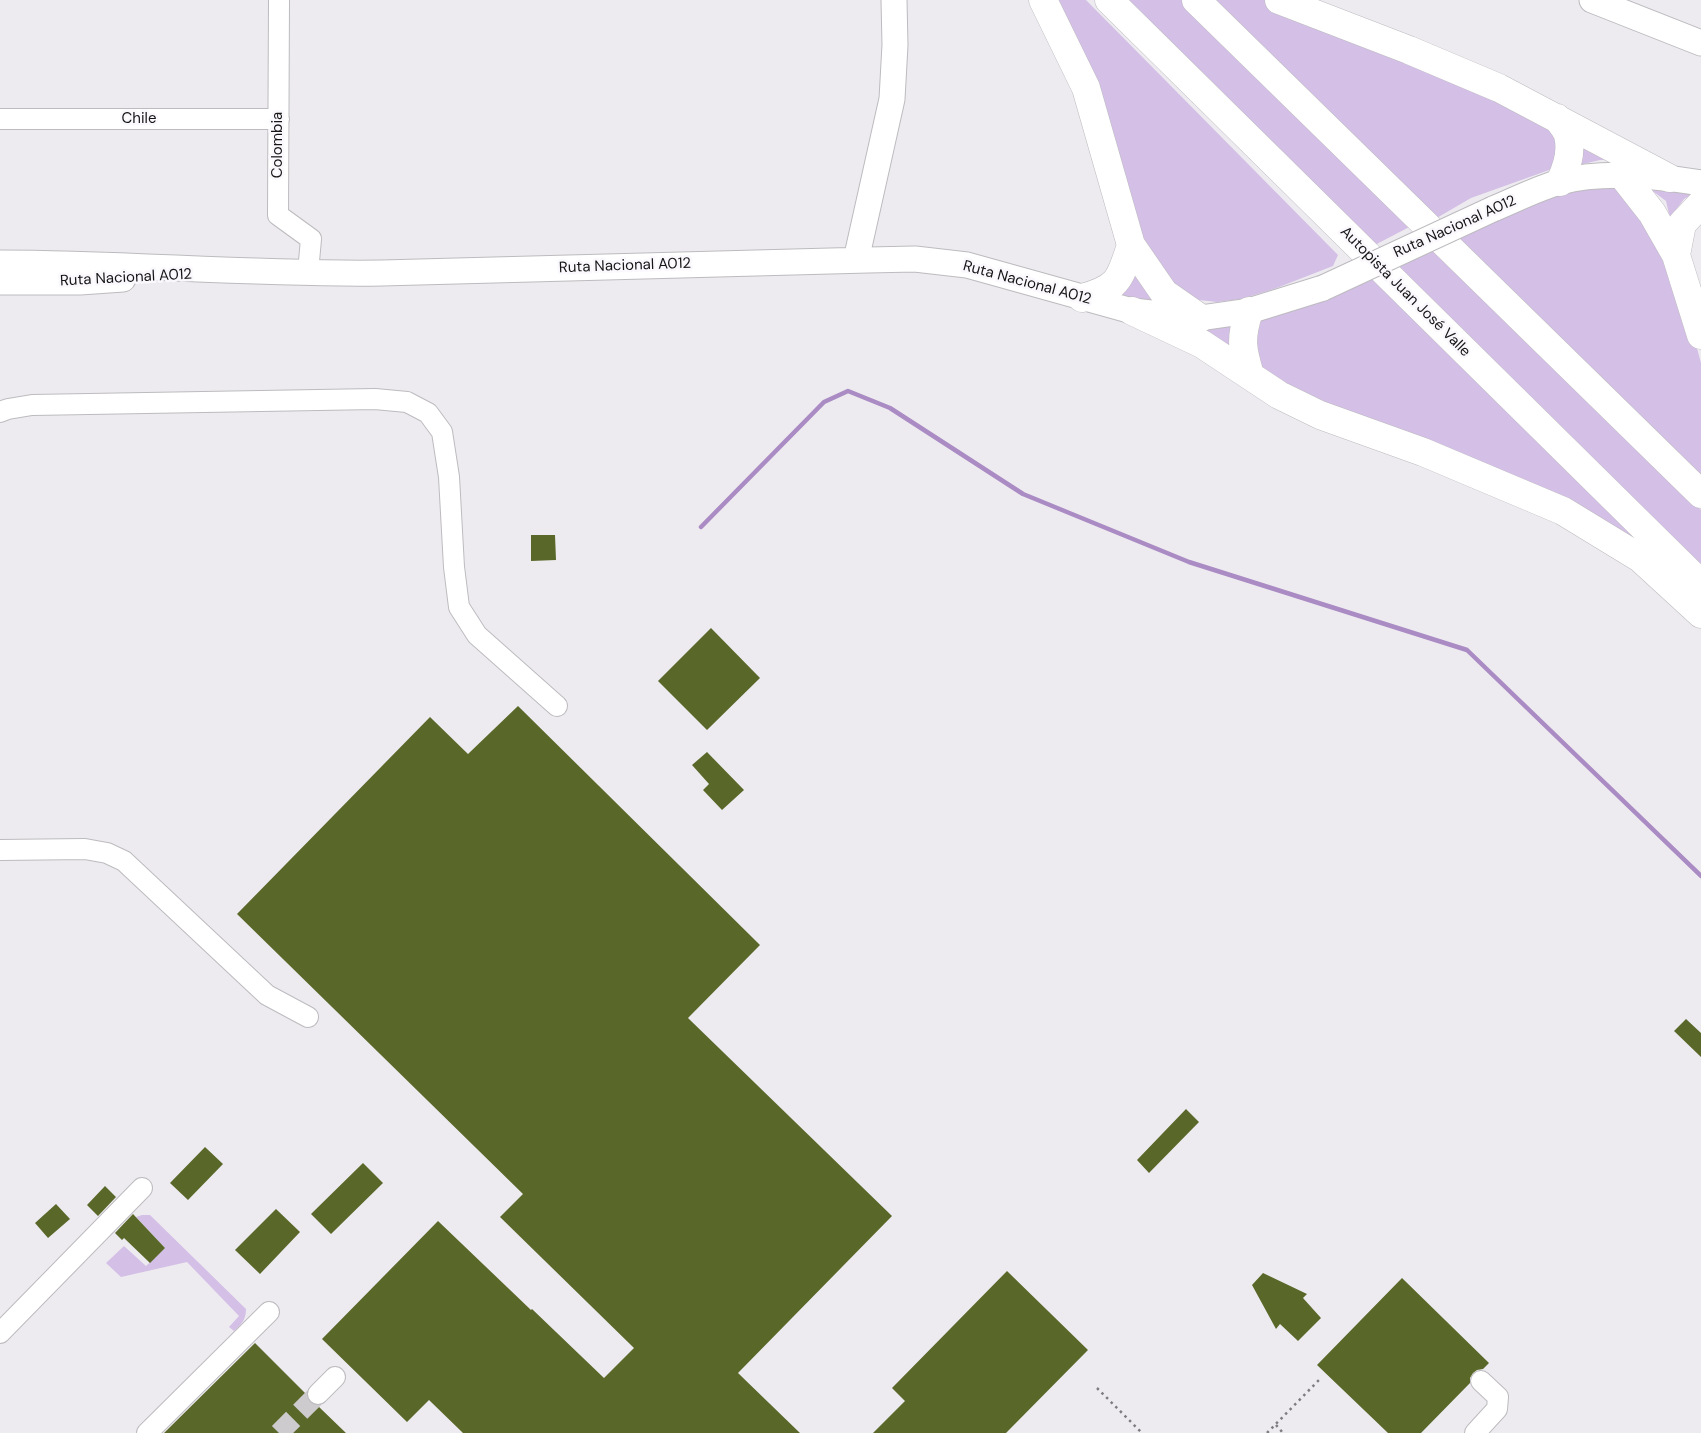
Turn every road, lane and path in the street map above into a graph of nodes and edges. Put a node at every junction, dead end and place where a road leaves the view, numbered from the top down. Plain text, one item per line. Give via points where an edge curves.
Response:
1 (280, 0) edge
2 (894, 0) edge
3 (1043, 0) edge
4 (1109, 0) edge
5 (1196, 0) edge
6 (1279, 0) edge
7 (1592, 0) edge
8 (1701, 43) edge
9 (1557, 118) junction
10 (0, 119) edge
11 (279, 119) junction
12 (1622, 176) junction
13 (1669, 178) junction
14 (1560, 182) junction
15 (1701, 183) edge
16 (1701, 204) edge
17 (1131, 245) junction
18 (1676, 255) junction
19 (856, 260) junction
20 (0, 263) edge
21 (253, 272) junction
22 (308, 272) junction
23 (0, 282) edge
24 (1082, 298) junction
25 (1132, 311) junction
26 (1249, 311) junction
27 (1200, 318) junction
28 (1701, 335) edge
29 (1250, 375) junction
30 (0, 412) edge
31 (1701, 494) edge
32 (1701, 584) edge
33 (1701, 614) edge
34 (557, 706) dead end
35 (0, 850) edge
36 (308, 1017) dead end
37 (142, 1188) dead end
38 (269, 1312) dead end
39 (0, 1333) edge
40 (334, 1377) dead end
41 (1320, 1379) dead end
42 (1482, 1381) dead end
43 (1097, 1388) dead end
44 (318, 1394) tunnel mouth
45 (1276, 1424) junction
46 (147, 1433) edge
47 (1142, 1433) edge
48 (1267, 1433) edge
49 (1284, 1433) edge
50 (1475, 1433) edge

1 - 11 street, Colombia
2 - 19 main road via 892,99
3 - 17 highway via 1086,88
4 - 32 highway, Autopista Juan José Valle
5 - 31 highway
6 - 9 highway via 1481,80
7 - 8 main road
9 - 13 highway
9 - 14 highway via 1568,134 1569,151
10 - 11 street, Chile
11 - 22 street, Colombia via 278,215 311,239
12 - 13 main road, Ruta Nacional A012
12 - 14 main road, Ruta Nacional A012 via 1595,176
12 - 18 highway via 1652,213
13 - 15 main road, Ruta Nacional A012
14 - 26 main road, Ruta Nacional A012, bridge via 1493,208 1322,288
16 - 18 highway via 1682,224
17 - 24 highway via 1120,277 1101,293
17 - 27 highway via 1164,293
18 - 28 highway
19 - 22 main road, Ruta Nacional A012 via 380,273
19 - 24 main road, Ruta Nacional A012 via 915,259 967,265
20 - 21 main road, Ruta Nacional A012 via 79,263
21 - 22 main road, Ruta Nacional A012
21 - 23 main road, Ruta Nacional A012 via 80,282
24 - 25 main road, Ruta Nacional A012
25 - 27 main road, Ruta Nacional A012
25 - 29 highway via 1202,344
26 - 27 main road, Ruta Nacional A012
26 - 29 highway via 1243,329 1243,352
29 - 33 highway via 1320,415 1423,452 1563,511 1640,558
30 - 34 street via 32,405 375,399 407,402 421,409 442,432 449,477 459,607 477,635
35 - 36 street via 85,849 107,853 124,861 267,995
37 - 39 street
38 - 46 street
40 - 44 street
41 - 45 path
42 - 50 street via 1498,1397 1497,1409
43 - 47 path
45 - 48 path
45 - 49 path

